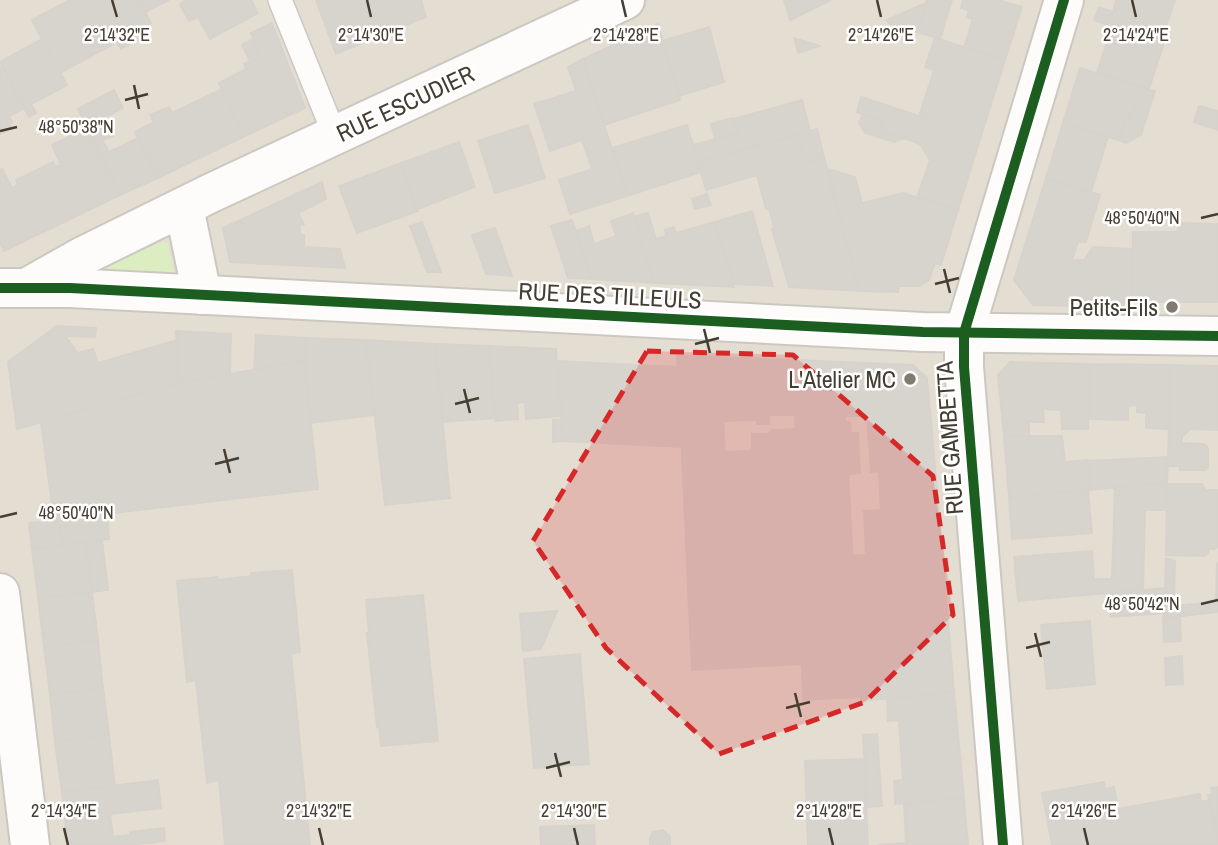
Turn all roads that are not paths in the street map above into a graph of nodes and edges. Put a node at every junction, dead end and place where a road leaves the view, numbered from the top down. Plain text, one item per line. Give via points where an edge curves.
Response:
1 (280, 0) edge
2 (625, 0) edge
3 (1064, 0) edge
4 (335, 136) junction
5 (184, 207) junction
6 (202, 295) junction
7 (9, 296) edge
8 (964, 332) junction
9 (1218, 336) edge
10 (0, 593) edge
11 (30, 845) edge
12 (1003, 845) edge

1 - 4 lane
2 - 4 street, RUE ESCUDIER
3 - 8 street, RUE GAMBETTA
4 - 5 street, RUE ESCUDIER
5 - 6 street
5 - 7 street, RUE ESCUDIER
6 - 7 street, RUE DES TILLEULS via 70,288
6 - 8 street, RUE DES TILLEULS
8 - 9 street, RUE DES TILLEULS
8 - 12 street, RUE GAMBETTA
10 - 11 street

